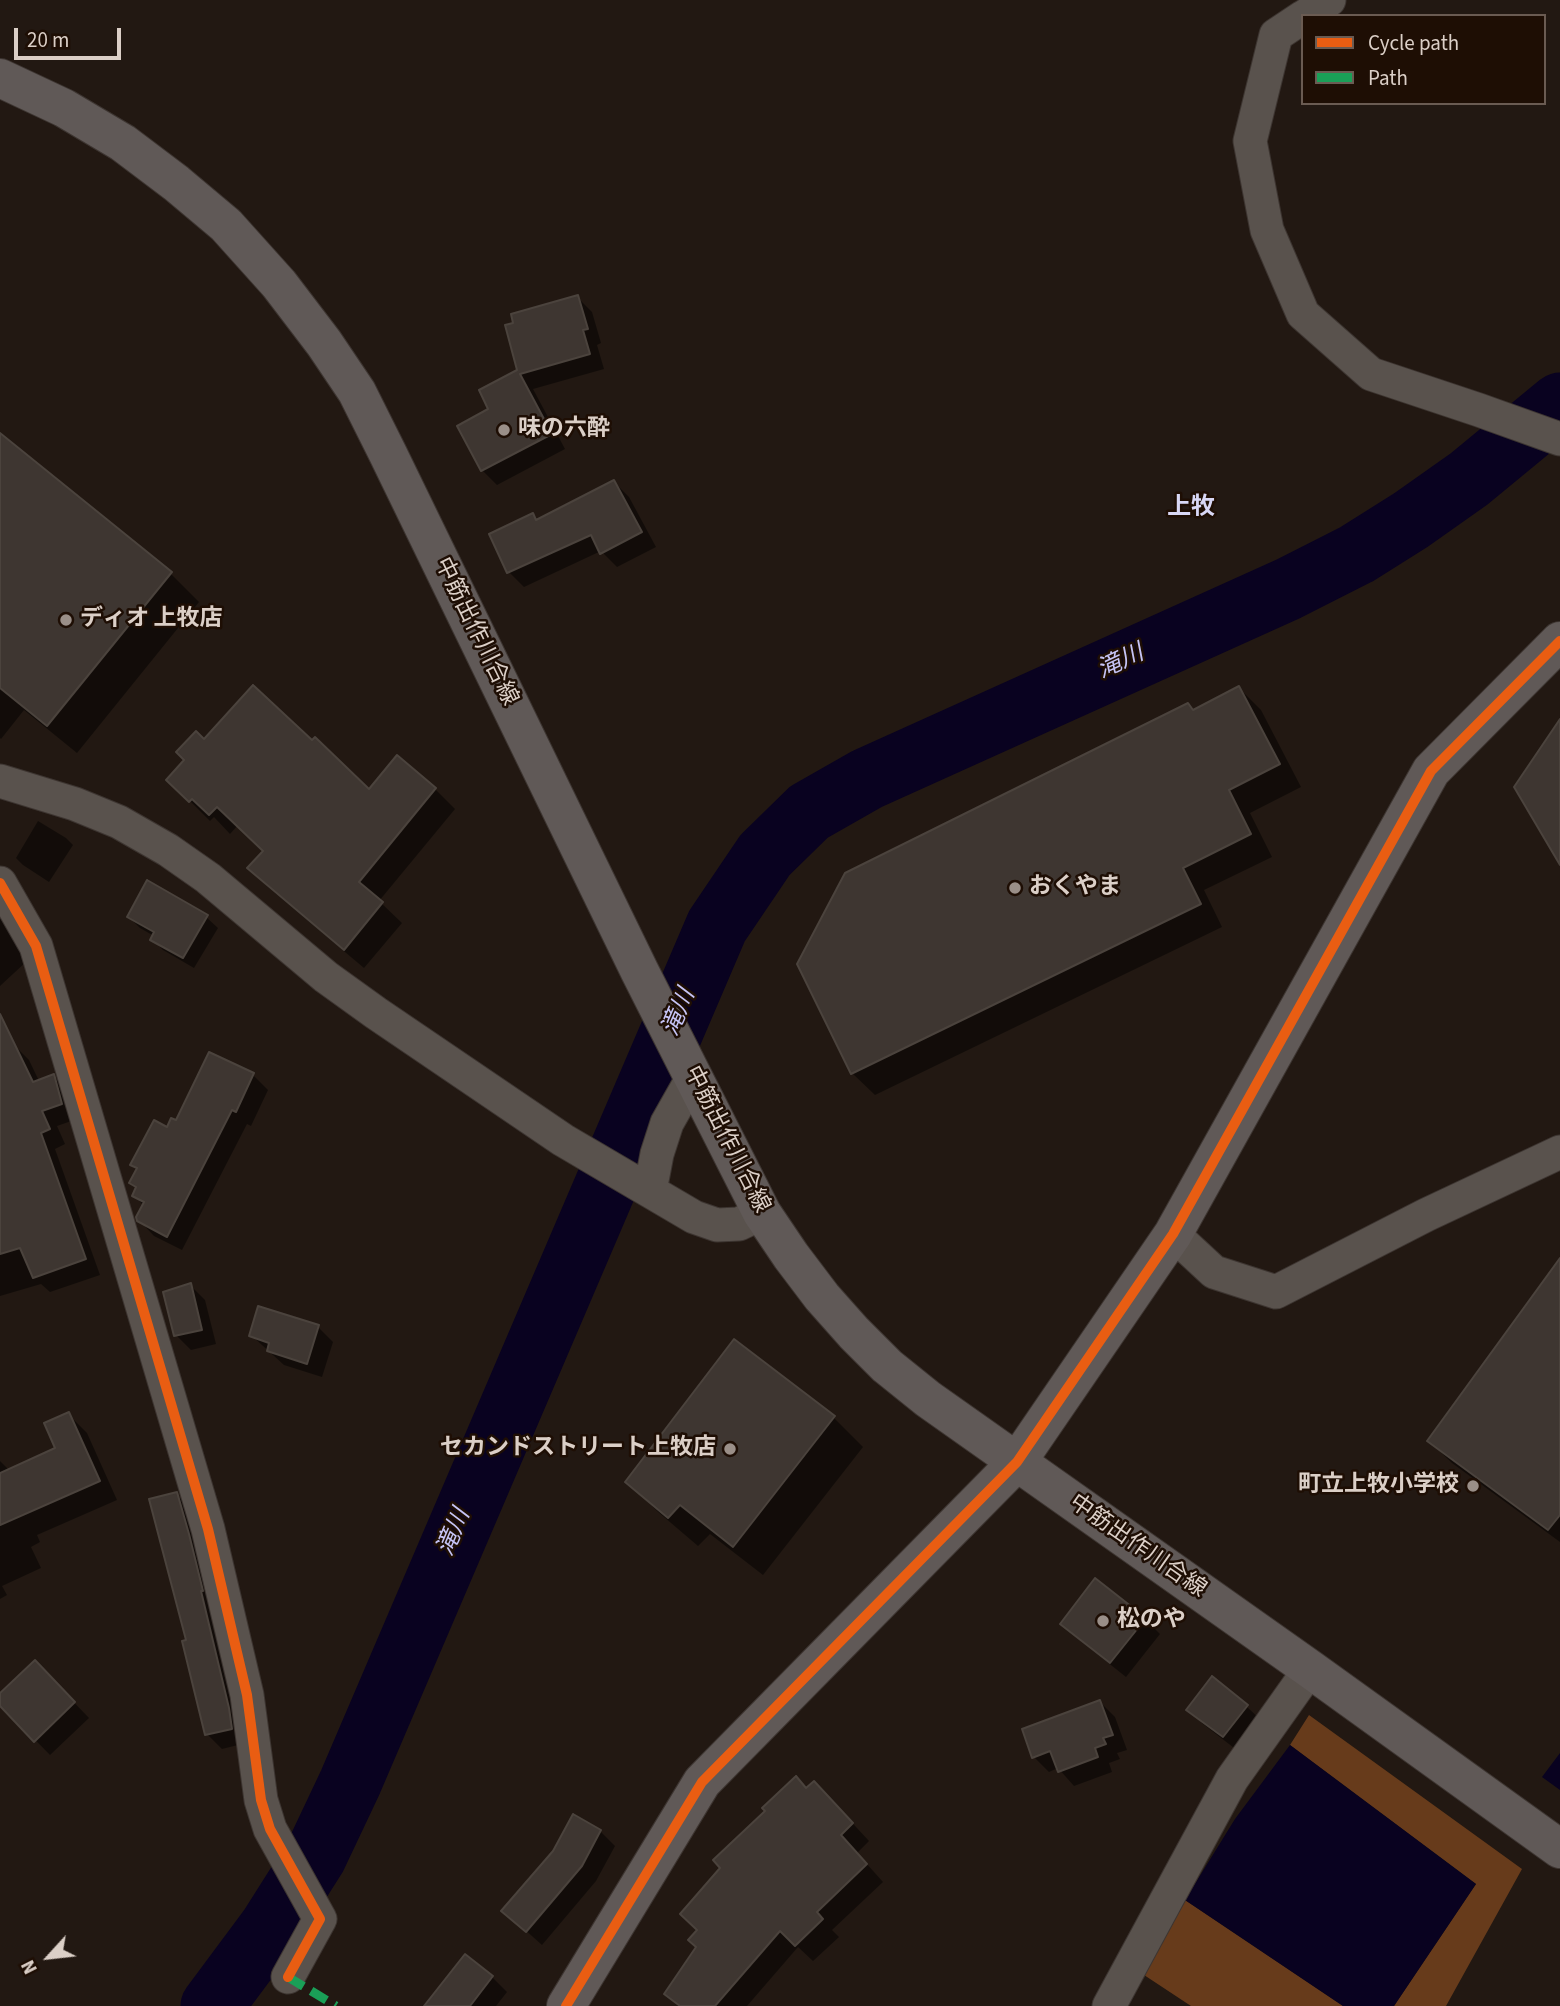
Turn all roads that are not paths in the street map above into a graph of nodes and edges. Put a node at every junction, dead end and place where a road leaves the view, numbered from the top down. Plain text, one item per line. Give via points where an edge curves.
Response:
1 (1329, 0) edge
2 (1307, 14) edge
3 (1301, 18) edge
4 (0, 78) edge
5 (1560, 439) edge
6 (1560, 641) edge
7 (0, 781) edge
8 (0, 883) edge
9 (693, 1077) junction
10 (1560, 1152) edge
11 (650, 1191) junction
12 (762, 1213) junction
13 (1173, 1234) junction
14 (1017, 1462) junction
15 (1310, 1669) junction
16 (1560, 1849) edge
17 (288, 1977) dead end
18 (566, 2006) edge
19 (1109, 2006) edge

1 - 2 street
3 - 5 street via 1276,35 1250,141 1267,230 1303,314 1371,374
4 - 9 main road, 中筋出作川合線 via 123,143 176,183 226,225 324,342 357,392
6 - 13 main road via 1431,771
7 - 11 street via 119,822 168,850 326,977 562,1140
8 - 17 street via 36,946 208,1529 247,1695 261,1800 270,1829 320,1919
9 - 11 street via 667,1123
9 - 12 main road, 中筋出作川合線
10 - 13 street via 1276,1292 1214,1272
11 - 12 street via 717,1225 739,1224
12 - 14 main road, 中筋出作川合線 via 822,1297 887,1366
13 - 14 main road
14 - 15 main road, 中筋出作川合線
14 - 18 main road via 702,1782
15 - 16 main road, 中筋出作川合線
15 - 19 street via 1232,1779

